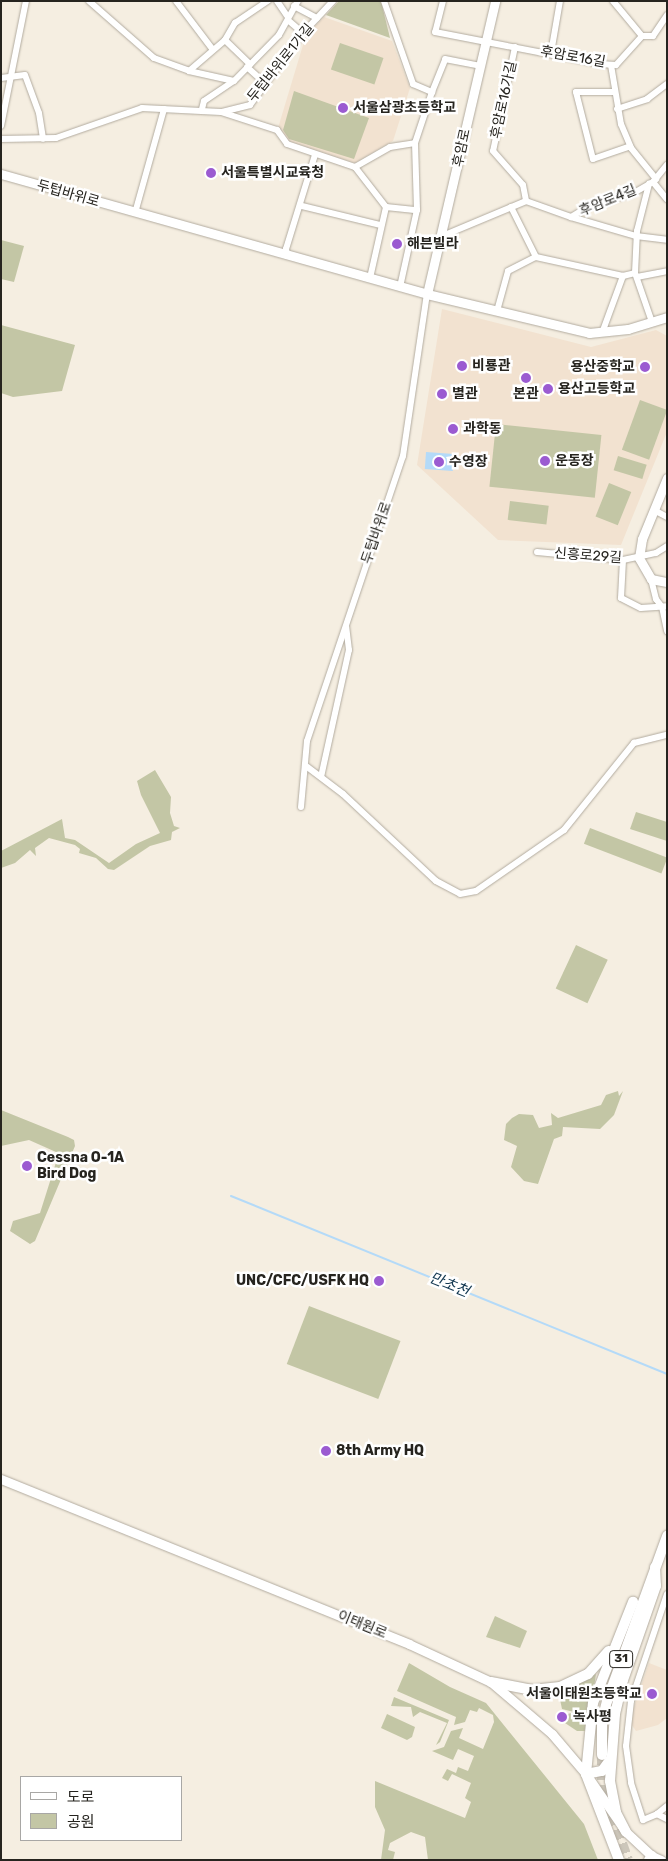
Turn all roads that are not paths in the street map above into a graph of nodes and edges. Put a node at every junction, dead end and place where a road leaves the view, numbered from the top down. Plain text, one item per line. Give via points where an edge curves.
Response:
1 (89, 1) edge
2 (176, 1) edge
3 (268, 1) edge
4 (277, 1) edge
5 (333, 1) edge
6 (384, 1) edge
7 (443, 1) edge
8 (495, 1) edge
9 (560, 1) edge
10 (613, 1) edge
11 (28, 3) edge
12 (296, 3) edge
13 (667, 15) edge
14 (317, 18) junction
15 (288, 19) junction
16 (303, 33) junction
17 (642, 36) junction
18 (225, 40) junction
19 (486, 43) junction
20 (515, 48) junction
21 (213, 50) junction
22 (552, 53) junction
23 (610, 65) junction
24 (248, 66) junction
25 (480, 66) junction
26 (188, 71) junction
27 (12, 76) junction
28 (1, 78) edge
29 (234, 81) junction
30 (266, 84) junction
31 (667, 84) edge
32 (432, 92) junction
33 (614, 92) junction
34 (164, 109) junction
35 (202, 109) junction
36 (617, 109) junction
37 (221, 112) junction
38 (1, 126) edge
39 (1, 138) edge
40 (43, 139) junction
41 (416, 143) junction
42 (630, 146) junction
43 (315, 154) junction
44 (667, 164) edge
45 (355, 167) junction
46 (1, 174) edge
47 (653, 181) junction
48 (667, 199) edge
49 (526, 200) junction
50 (302, 206) junction
51 (511, 207) junction
52 (386, 208) junction
53 (417, 210) junction
54 (135, 213) junction
55 (570, 217) junction
56 (380, 225) junction
57 (636, 236) junction
58 (440, 237) junction
59 (667, 240) edge
60 (286, 256) junction
61 (536, 257) junction
62 (667, 271) edge
63 (636, 275) junction
64 (623, 276) junction
65 (370, 278) junction
66 (400, 287) junction
67 (427, 294) junction
68 (497, 311) junction
69 (667, 317) edge
70 (652, 322) junction
71 (602, 334) junction
72 (667, 478) edge
73 (654, 510) junction
74 (667, 517) edge
75 (667, 546) edge
76 (537, 552) dead end
77 (639, 558) junction
78 (623, 560) junction
79 (651, 579) junction
80 (667, 582) edge
81 (664, 606) edge
82 (346, 623) junction
83 (667, 631) edge
84 (667, 735) edge
85 (306, 766) junction
86 (321, 777) junction
87 (301, 807) dead end
88 (1, 1479) edge
89 (667, 1536) edge
90 (655, 1567) junction
91 (667, 1594) edge
92 (633, 1602) junction
93 (491, 1682) junction
94 (606, 1756) junction
95 (586, 1774) junction
96 (667, 1806) edge
97 (657, 1814) junction
98 (667, 1819) edge
99 (626, 1832) junction
100 (653, 1859) edge
101 (619, 1860) edge

1 - 26 street via 154,58
2 - 21 street
3 - 18 street via 235,23
4 - 15 street
5 - 14 street, 두텁바위로1가길
6 - 32 street via 413,84
7 - 19 street, 후암로16길 via 435,32
8 - 19 main road, 후암로
9 - 22 street
10 - 17 street
11 - 27 street
12 - 14 street
12 - 15 street
13 - 17 street, 후암로16길 via 653,36
14 - 16 street, 두텁바위로1가길
15 - 16 street
15 - 24 street
16 - 30 street, 두텁바위로1가길
17 - 23 street, 후암로16길 via 616,65
18 - 21 street
18 - 24 street
19 - 20 street, 후암로16길
19 - 25 main road, 후암로
20 - 22 street, 후암로16길
20 - 49 street, 후암로16가길 via 493,151 522,184
21 - 26 street
22 - 23 street, 후암로16길
23 - 33 street
24 - 29 street
24 - 30 street
25 - 32 street via 445,59
25 - 58 main road, 후암로
26 - 29 street
27 - 28 street
27 - 38 street
27 - 40 street via 25,75 39,113
29 - 35 street via 204,100
30 - 37 street, 두텁바위로1가길 via 250,105
31 - 36 street via 647,99
32 - 41 street
33 - 36 street
33 - 42 street via 576,92 593,159
34 - 35 street
34 - 40 street via 142,108 121,113 56,138
34 - 54 street
35 - 37 street
36 - 42 street
37 - 43 street via 277,130 287,144
39 - 40 street
41 - 45 street via 390,147
41 - 53 street
42 - 47 street
43 - 45 street
43 - 50 street
44 - 47 street, 후암로4길
45 - 52 street
46 - 54 main road, 두텁바위로
47 - 48 street
47 - 55 street, 후암로4길 via 632,194 590,205
47 - 57 street
49 - 51 street
49 - 55 street, 후암로4길
50 - 56 street
50 - 60 street
51 - 58 street
51 - 61 street
52 - 53 street
52 - 56 street
53 - 66 street
54 - 60 main road, 두텁바위로
55 - 57 street, 후암로4길
56 - 65 street
57 - 59 street, 후암로4길
57 - 63 street
58 - 67 main road, 후암로
60 - 65 main road, 두텁바위로
61 - 64 street
61 - 68 street via 508,271
62 - 63 street
63 - 64 street
63 - 70 street
64 - 71 street
65 - 66 main road, 두텁바위로
66 - 67 main road, 두텁바위로
67 - 68 main road, 두텁바위로
67 - 82 street, 두텁바위로 via 403,456
68 - 71 main road, 두텁바위로
69 - 70 main road, 두텁바위로
70 - 71 main road, 두텁바위로
72 - 73 main road
73 - 74 street
73 - 77 main road
75 - 77 street, 신흥로29길
76 - 78 street, 신흥로29길
77 - 78 street, 신흥로29길
77 - 79 main road
78 - 81 street via 621,598 641,608
79 - 80 main road
79 - 81 street via 656,599
81 - 83 street
82 - 85 street, 두텁바위로 via 308,741
82 - 86 street via 349,650
84 - 86 street via 634,743 564,830 476,891 460,894 436,882
85 - 86 street
85 - 87 street, 두텁바위로
88 - 93 main road, 이태원로 via 393,1638
89 - 90 main road
90 - 92 main road
90 - 94 main road via 656,1586 623,1680
91 - 97 street via 636,1681 626,1734 627,1765 643,1820
92 - 93 main road via 608,1653 596,1668 582,1677 560,1687 532,1690
92 - 95 main road via 593,1703
93 - 95 main road, 이태원로 via 546,1728
94 - 95 main road via 606,1769
94 - 99 main road via 613,1799
95 - 99 main road, 이태원로
95 - 101 main road
96 - 97 street
97 - 98 street
99 - 100 main road, 이태원로

